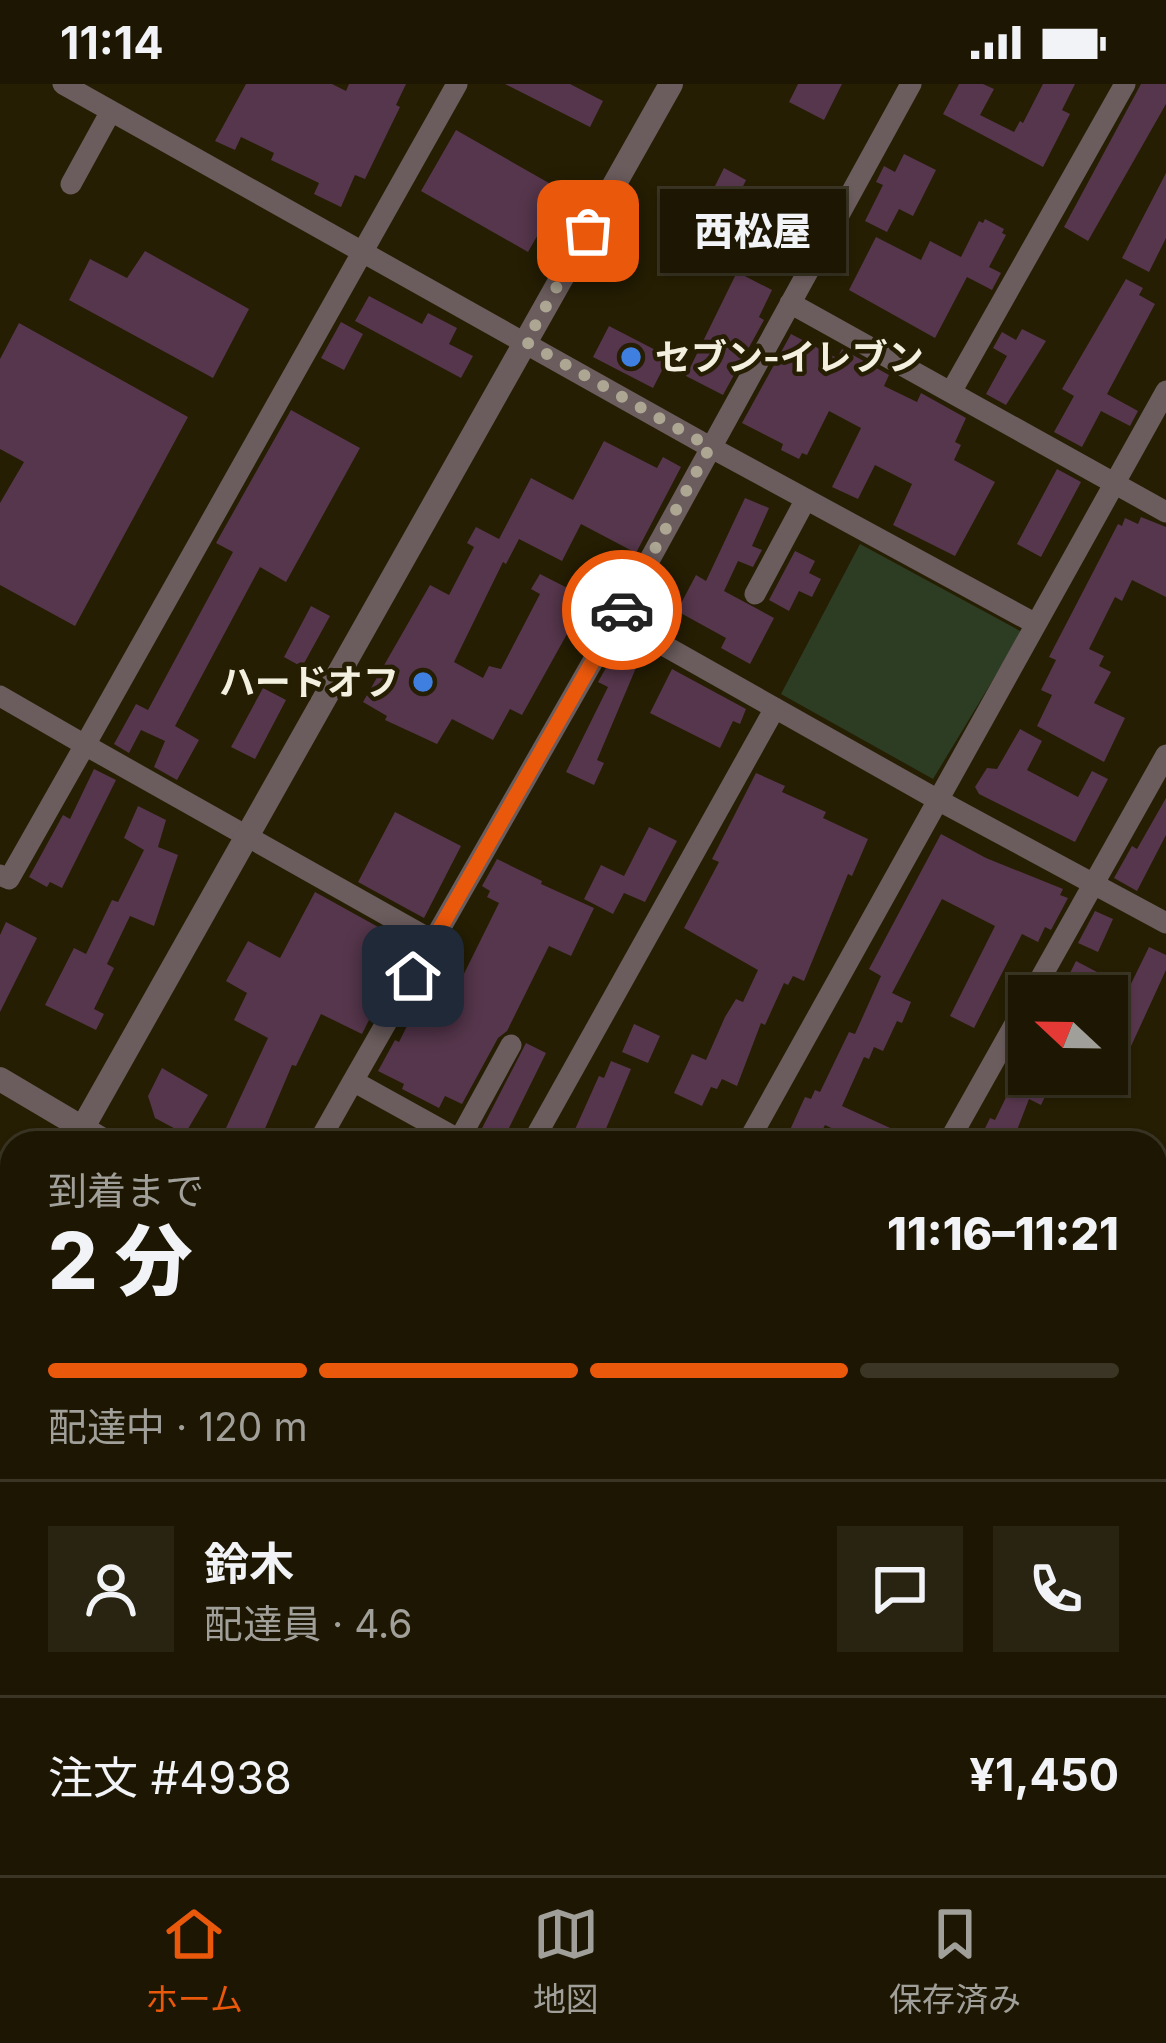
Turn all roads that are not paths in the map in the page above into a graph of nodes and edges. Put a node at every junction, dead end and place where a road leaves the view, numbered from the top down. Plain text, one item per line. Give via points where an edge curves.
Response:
1 (63, 84) edge
2 (671, 84) edge
3 (911, 84) edge
4 (1125, 84) edge
5 (449, 86) edge
6 (111, 111) junction
7 (71, 184) dead end
8 (362, 252) junction
9 (790, 303) junction
10 (526, 342) junction
11 (1166, 391) edge
12 (951, 392) junction
13 (710, 447) junction
14 (1114, 484) junction
15 (806, 499) junction
16 (1166, 512) edge
17 (755, 594) dead end
18 (617, 619) junction
19 (1036, 624) junction
20 (0, 696) edge
21 (775, 708) junction
22 (85, 745) junction
23 (1166, 755) edge
24 (938, 800) junction
25 (247, 838) junction
26 (1091, 883) junction
27 (3, 884) edge
28 (1166, 923) edge
29 (433, 941) junction
30 (511, 1045) dead end
31 (0, 1078) edge
32 (353, 1081) junction
33 (71, 1131) edge
34 (81, 1131) edge
35 (325, 1131) edge
36 (444, 1131) edge
37 (467, 1131) edge
38 (539, 1131) edge
39 (754, 1131) edge
40 (955, 1131) edge

1 - 6 street
2 - 10 street
3 - 9 street
4 - 12 street
5 - 8 street
6 - 7 street
6 - 8 street
8 - 10 street
8 - 22 street
9 - 12 street
9 - 13 street
10 - 13 street
10 - 25 street
11 - 14 street
12 - 14 street
13 - 15 street
13 - 18 street
14 - 16 street
14 - 19 street
15 - 17 street
15 - 19 street
18 - 21 street
18 - 29 street
19 - 24 street
20 - 22 street
21 - 24 street
21 - 38 street
22 - 25 street
22 - 27 street
23 - 26 street
24 - 26 street
24 - 39 street
25 - 29 street
25 - 34 street
26 - 28 street
26 - 40 street
29 - 32 street
30 - 37 street
31 - 33 street
32 - 35 street
32 - 36 street

